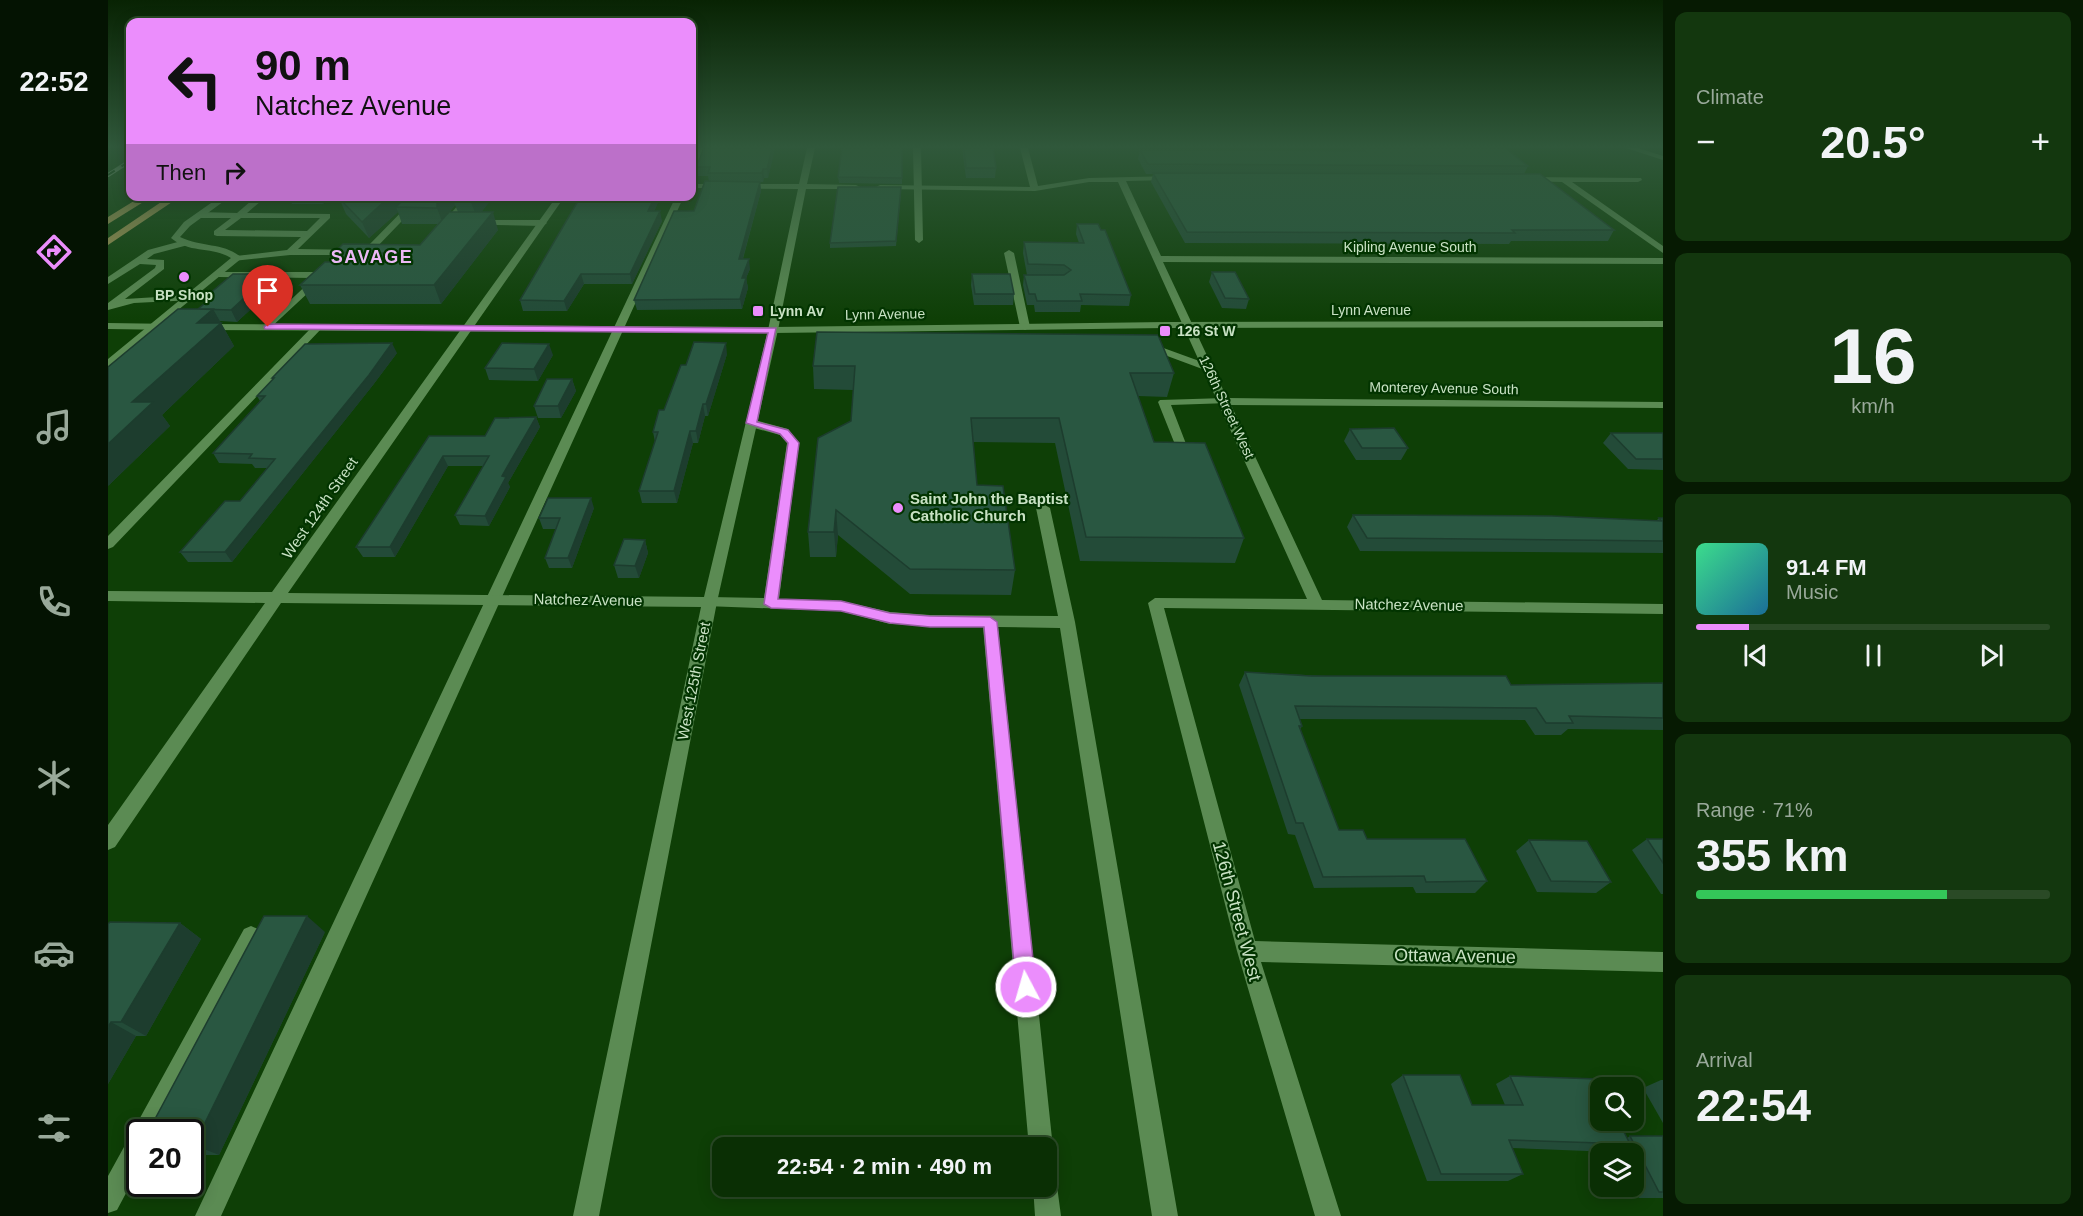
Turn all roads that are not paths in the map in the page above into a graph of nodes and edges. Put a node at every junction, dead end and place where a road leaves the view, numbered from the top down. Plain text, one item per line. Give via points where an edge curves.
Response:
1 (135, 205) edge
2 (164, 205) edge
3 (215, 205) edge
4 (252, 205) edge
5 (413, 205) edge
6 (463, 205) edge
7 (555, 205) edge
8 (676, 205) edge
9 (801, 205) edge
10 (919, 205) edge
11 (1133, 205) edge
12 (1599, 205) edge
13 (200, 215) junction
14 (239, 215) junction
15 (108, 221) edge
16 (543, 223) junction
17 (309, 234) junction
18 (920, 240) dead end
19 (108, 242) edge
20 (189, 245) junction
21 (1663, 250) edge
22 (290, 252) junction
23 (344, 252) junction
24 (1009, 253) dead end
25 (236, 259) junction
26 (1158, 259) junction
27 (137, 261) junction
28 (1663, 261) edge
29 (219, 274) junction
30 (323, 275) junction
31 (346, 276) edge
32 (108, 280) edge
33 (1015, 280) junction
34 (1027, 280) edge
35 (190, 298) junction
36 (108, 308) edge
37 (1663, 324) edge
38 (108, 326) edge
39 (154, 326) junction
40 (1190, 326) junction
41 (268, 327) junction
42 (1025, 327) junction
43 (317, 328) junction
44 (468, 328) junction
45 (619, 330) junction
46 (773, 330) junction
47 (837, 330) junction
48 (864, 341) edge
49 (1139, 344) edge
50 (110, 361) edge
51 (1209, 368) junction
52 (1225, 401) junction
53 (1663, 405) edge
54 (751, 423) junction
55 (1182, 449) edge
56 (1043, 508) dead end
57 (108, 544) edge
58 (108, 596) edge
59 (277, 597) junction
60 (494, 599) junction
61 (710, 602) junction
62 (1155, 603) joint
63 (771, 604) junction
64 (1317, 604) junction
65 (1663, 609) edge
66 (990, 622) junction
67 (1067, 622) junction
68 (108, 841) edge
69 (251, 936) edge
70 (1247, 951) junction
71 (1663, 962) edge
72 (152, 1119) edge
73 (1040, 1137) edge
74 (126, 1168) edge
75 (1046, 1197) edge
76 (108, 1201) edge
77 (208, 1216) edge
78 (586, 1216) edge
79 (1048, 1216) edge
80 (1165, 1216) edge
81 (1328, 1216) edge

1 - 15 highway
2 - 19 highway
3 - 13 street
4 - 14 street
5 - 23 street via 370,249 362,253
6 - 16 street via 448,222
7 - 16 street, West 124th Street
8 - 45 street
9 - 46 street, West 125th Street
10 - 18 street
11 - 26 street, 126th Street West
12 - 21 street
13 - 14 street
13 - 20 street via 174,238
14 - 17 street via 327,216
14 - 17 street via 217,232
16 - 44 street, West 124th Street
17 - 22 street
20 - 25 street via 225,250
20 - 27 street via 151,252
22 - 23 street
22 - 25 street
23 - 30 street
24 - 33 street
25 - 29 street
26 - 28 street, Kipling Avenue South
26 - 40 street, 126th Street West
27 - 32 street
27 - 36 street via 161,262 159,269
29 - 30 street
29 - 35 street
30 - 31 street
30 - 41 street
33 - 34 street
33 - 42 street
35 - 36 street via 133,300
35 - 39 street
37 - 40 street, Lynn Avenue
38 - 39 street, Lynn Avenue
39 - 41 street, Lynn Avenue
39 - 50 street
40 - 42 street, Lynn Avenue
40 - 51 street, 126th Street West
41 - 43 street, Lynn Avenue
42 - 47 street, Lynn Avenue
43 - 44 street, Lynn Avenue
43 - 57 street
44 - 45 street, Lynn Avenue
44 - 59 street, West 124th Street
45 - 46 street, Lynn Avenue
45 - 60 street
46 - 47 street, Lynn Avenue
46 - 54 street, West 125th Street
47 - 48 street
49 - 51 street
51 - 52 street, 126th Street West
52 - 53 street, Monterey Avenue South
52 - 55 street, Monterey Avenue South via 1164,402
52 - 64 street, 126th Street West
54 - 61 street, West 125th Street
54 - 63 street via 784,432 794,443
56 - 67 street
58 - 59 street, Natchez Avenue
59 - 60 street, Natchez Avenue
59 - 68 street, West 124th Street
60 - 61 street, Natchez Avenue
60 - 77 street
61 - 63 street, Natchez Avenue
61 - 78 street, West 125th Street
62 - 64 street, Natchez Avenue
62 - 70 street, 126th Street West
63 - 66 street, Natchez Avenue via 841,606 890,618
64 - 65 street, Natchez Avenue
66 - 67 street, Natchez Avenue
66 - 73 street
67 - 80 street
69 - 72 street
70 - 71 street, Ottawa Avenue
70 - 81 street, 126th Street West
74 - 76 street
75 - 79 street

